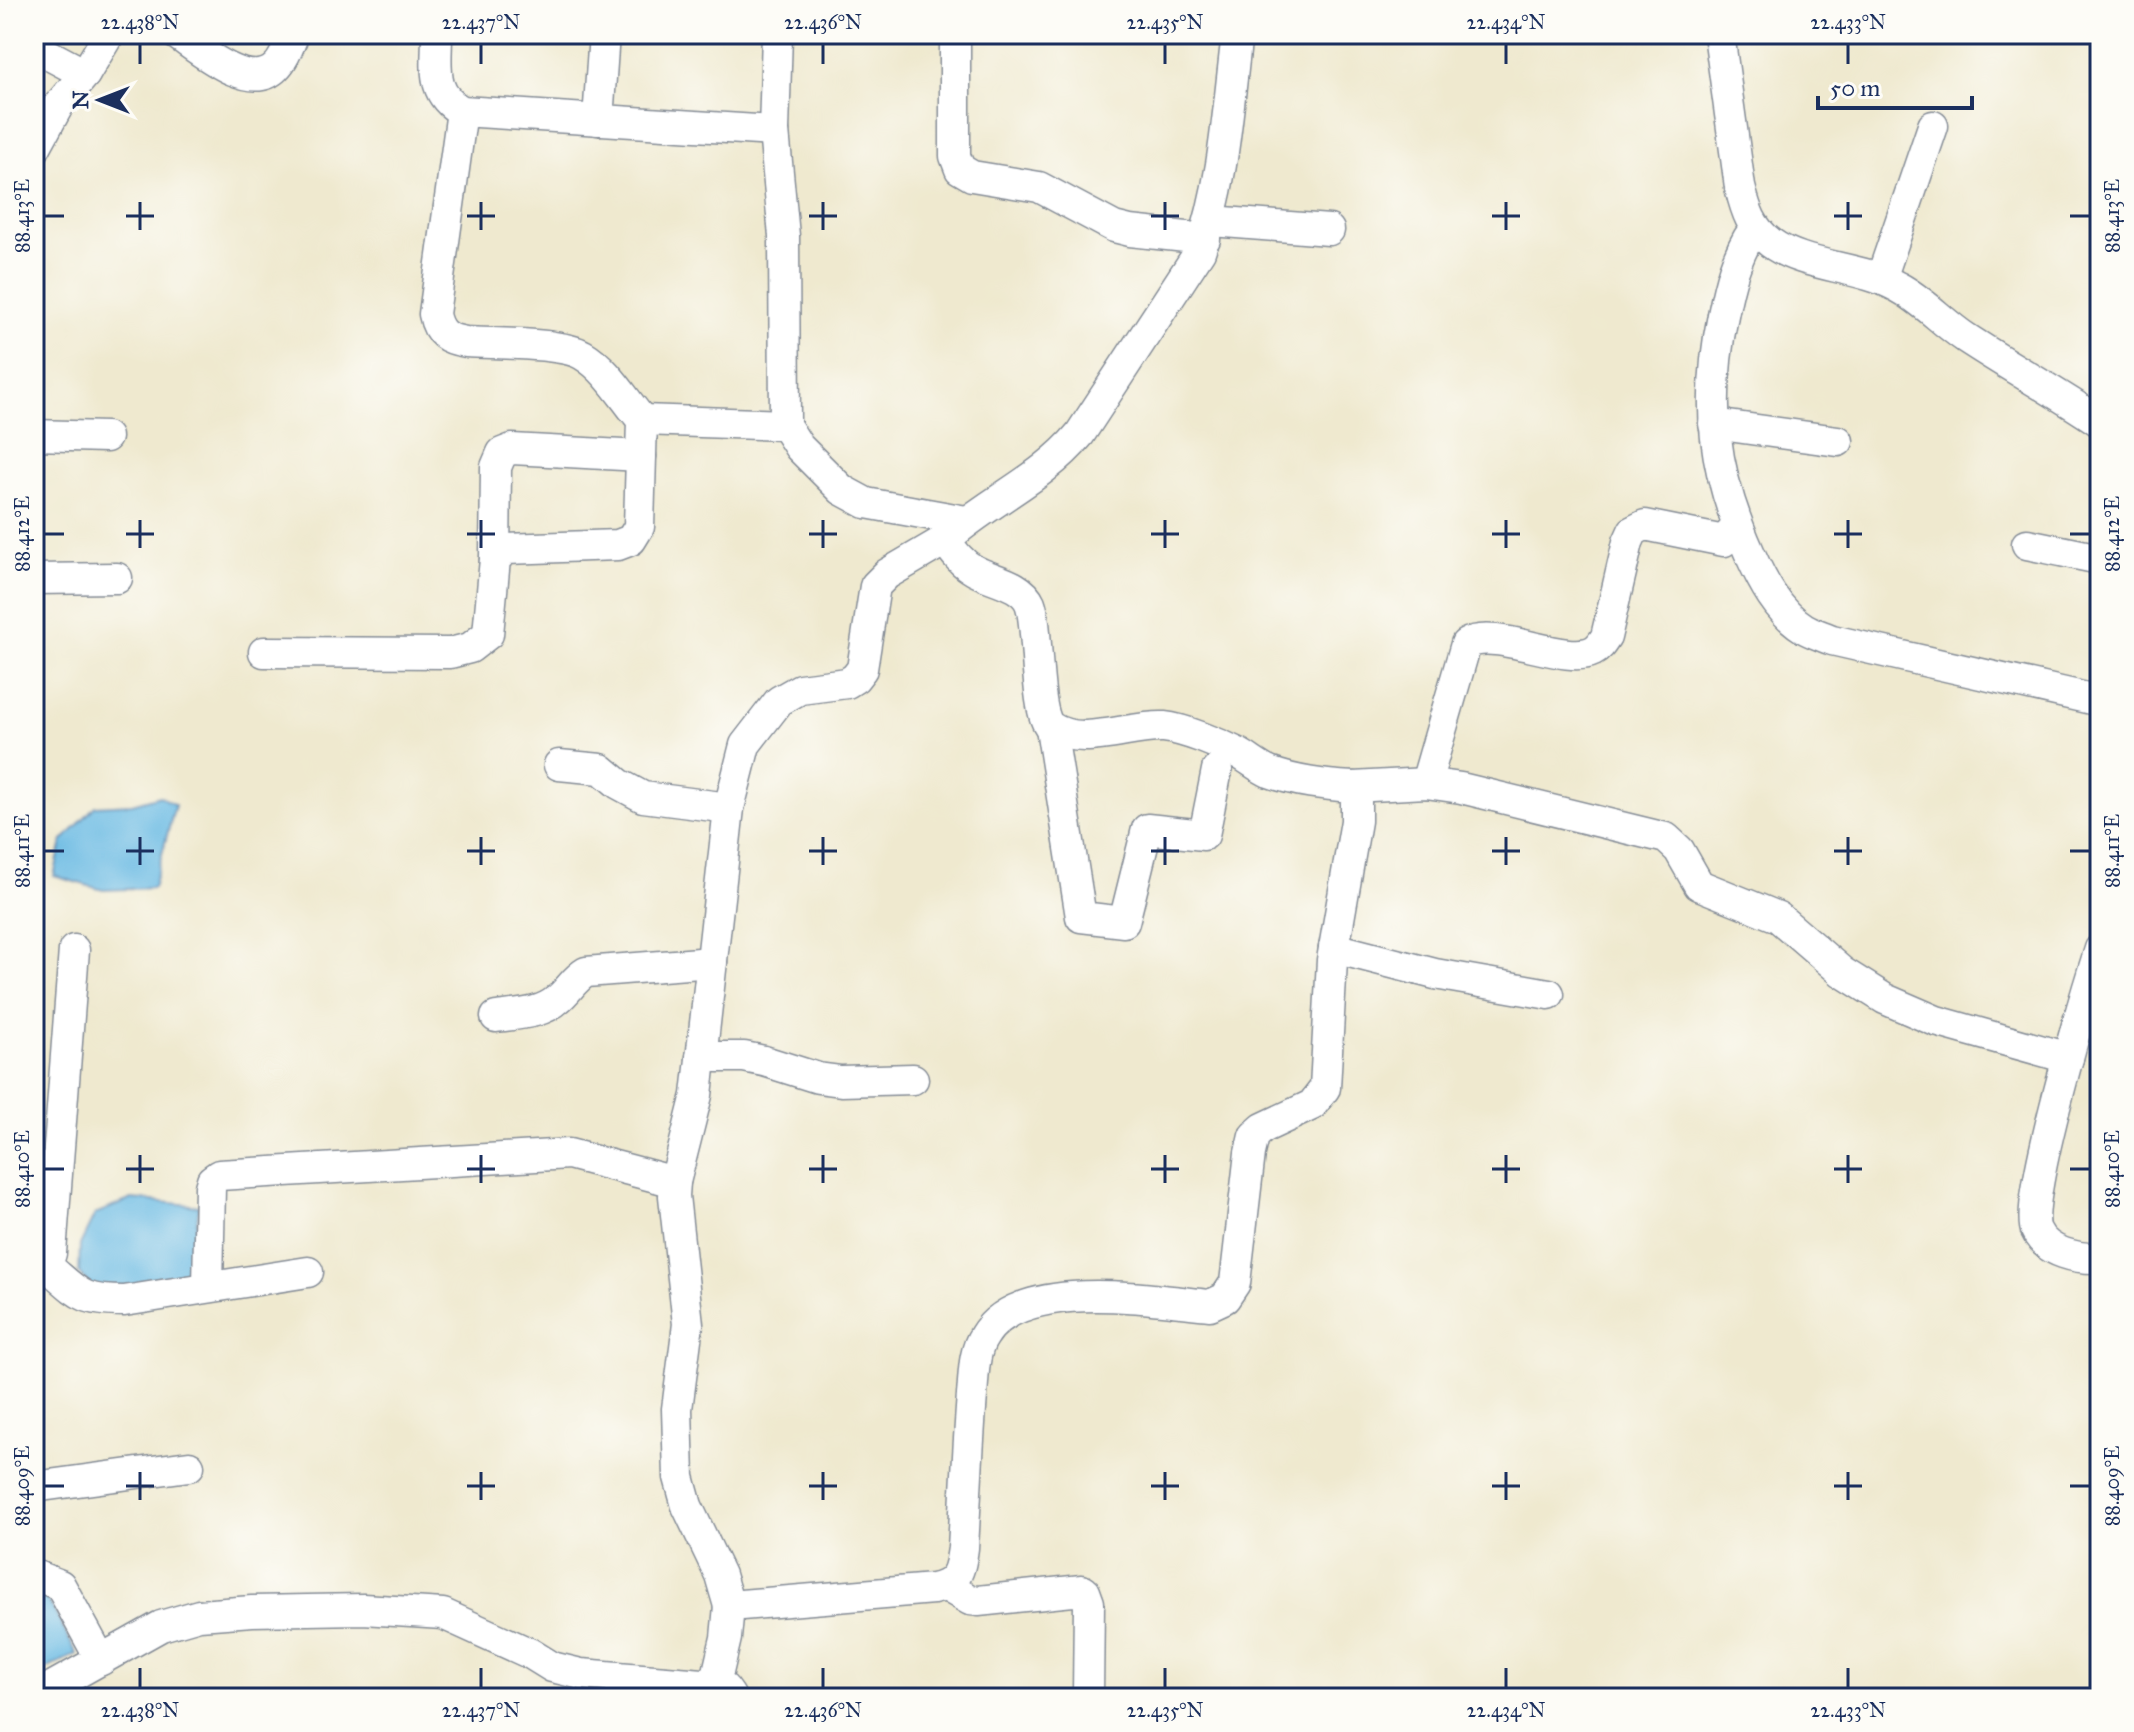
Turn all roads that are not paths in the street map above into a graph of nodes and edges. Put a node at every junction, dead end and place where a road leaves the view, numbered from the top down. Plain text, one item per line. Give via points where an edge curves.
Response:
1 (109, 34) edge
2 (176, 34) edge
3 (294, 34) edge
4 (437, 34) edge
5 (604, 34) edge
6 (777, 34) edge
7 (955, 34) edge
8 (1237, 34) edge
9 (1719, 34) edge
10 (34, 47) edge
11 (85, 74) junction
12 (462, 111) junction
13 (598, 120) junction
14 (1933, 126) dead end
15 (774, 131) junction
16 (34, 150) edge
17 (1754, 229) junction
18 (1208, 230) junction
19 (1329, 230) dead end
20 (1881, 279) junction
21 (642, 420) junction
22 (2100, 422) edge
23 (1714, 424) junction
24 (785, 425) junction
25 (34, 435) edge
26 (106, 437) dead end
27 (1838, 441) dead end
28 (641, 456) junction
29 (1737, 526) junction
30 (955, 530) junction
31 (2027, 544) dead end
32 (495, 559) junction
33 (2100, 559) edge
34 (117, 578) dead end
35 (34, 579) edge
36 (264, 652) dead end
37 (2100, 701) edge
38 (1051, 728) junction
39 (559, 765) dead end
40 (1217, 770) dead end
41 (1426, 783) junction
42 (1353, 787) junction
43 (729, 808) junction
44 (1334, 948) junction
45 (2100, 949) edge
46 (74, 950) dead end
47 (712, 962) junction
48 (1549, 994) dead end
49 (496, 1017) dead end
50 (701, 1057) junction
51 (2068, 1058) junction
52 (913, 1079) dead end
53 (675, 1182) junction
54 (2100, 1258) edge
55 (40, 1269) edge
56 (308, 1272) dead end
57 (208, 1287) junction
58 (189, 1466) dead end
59 (34, 1487) edge
60 (34, 1575) edge
61 (946, 1586) junction
62 (729, 1606) junction
63 (101, 1660) junction
64 (724, 1692) edge
65 (1088, 1694) dead end
66 (34, 1697) edge

1 - 11 street
2 - 3 street via 251,77 276,67
4 - 12 street via 437,85 447,103
5 - 13 street
6 - 15 street
7 - 18 street via 955,156 960,169 972,176 1039,187 1130,231
8 - 18 street
9 - 17 street via 1740,187
10 - 11 street
11 - 16 street via 58,106
12 - 13 street
12 - 21 street via 434,314 437,329 450,339 568,348 584,355
13 - 15 street
14 - 20 street
15 - 24 street via 784,236
17 - 20 street via 1791,253
17 - 23 street via 1736,262 1725,302 1713,374
18 - 19 street
18 - 30 street via 1200,251 1065,453
20 - 22 street
21 - 24 street
21 - 28 street
23 - 27 street
23 - 29 street
24 - 30 street via 842,490 866,503
25 - 26 street
28 - 32 street via 639,527 631,540 618,545 506,549
28 - 32 street via 512,449 502,453 496,467
29 - 37 street via 1770,592 1805,629 1832,640
29 - 41 street via 1724,541 1645,525 1633,531 1606,637 1588,653 1483,639 1466,644
30 - 38 street via 962,562 1016,588 1029,601 1042,706
30 - 43 street via 875,586 862,669 855,678 800,689 779,701 745,745
31 - 33 street
32 - 36 street via 488,634 470,648 450,653
34 - 35 street
38 - 40 street via 1081,917 1124,922 1147,829 1204,835
38 - 42 street via 1113,735 1176,729 1296,780
39 - 43 street via 601,769 643,797
41 - 42 street
41 - 51 street via 1666,838 1699,885 1778,917 1842,972 1885,999 1936,1021
42 - 44 street via 1356,821
43 - 47 street
44 - 48 street via 1435,974
44 - 61 street via 1325,1088 1312,1105 1254,1136 1235,1283 1225,1298 1210,1305 1074,1296 1005,1316 982,1338 975,1361 961,1565
45 - 51 street
46 - 55 street via 51,1253
47 - 49 street via 586,972 548,1007
47 - 50 street
50 - 52 street via 744,1057 830,1080
50 - 53 street
51 - 54 street via 2039,1175 2035,1230 2065,1255
53 - 57 street via 569,1154 219,1175 210,1187
53 - 62 street via 688,1324 677,1409 679,1477
55 - 57 street via 97,1301
56 - 57 street
58 - 59 street
60 - 63 street via 60,1585
61 - 62 street
61 - 65 street via 978,1601 1085,1592
62 - 64 street
63 - 64 street via 161,1626 199,1615 414,1611 443,1614 552,1667
63 - 66 street

